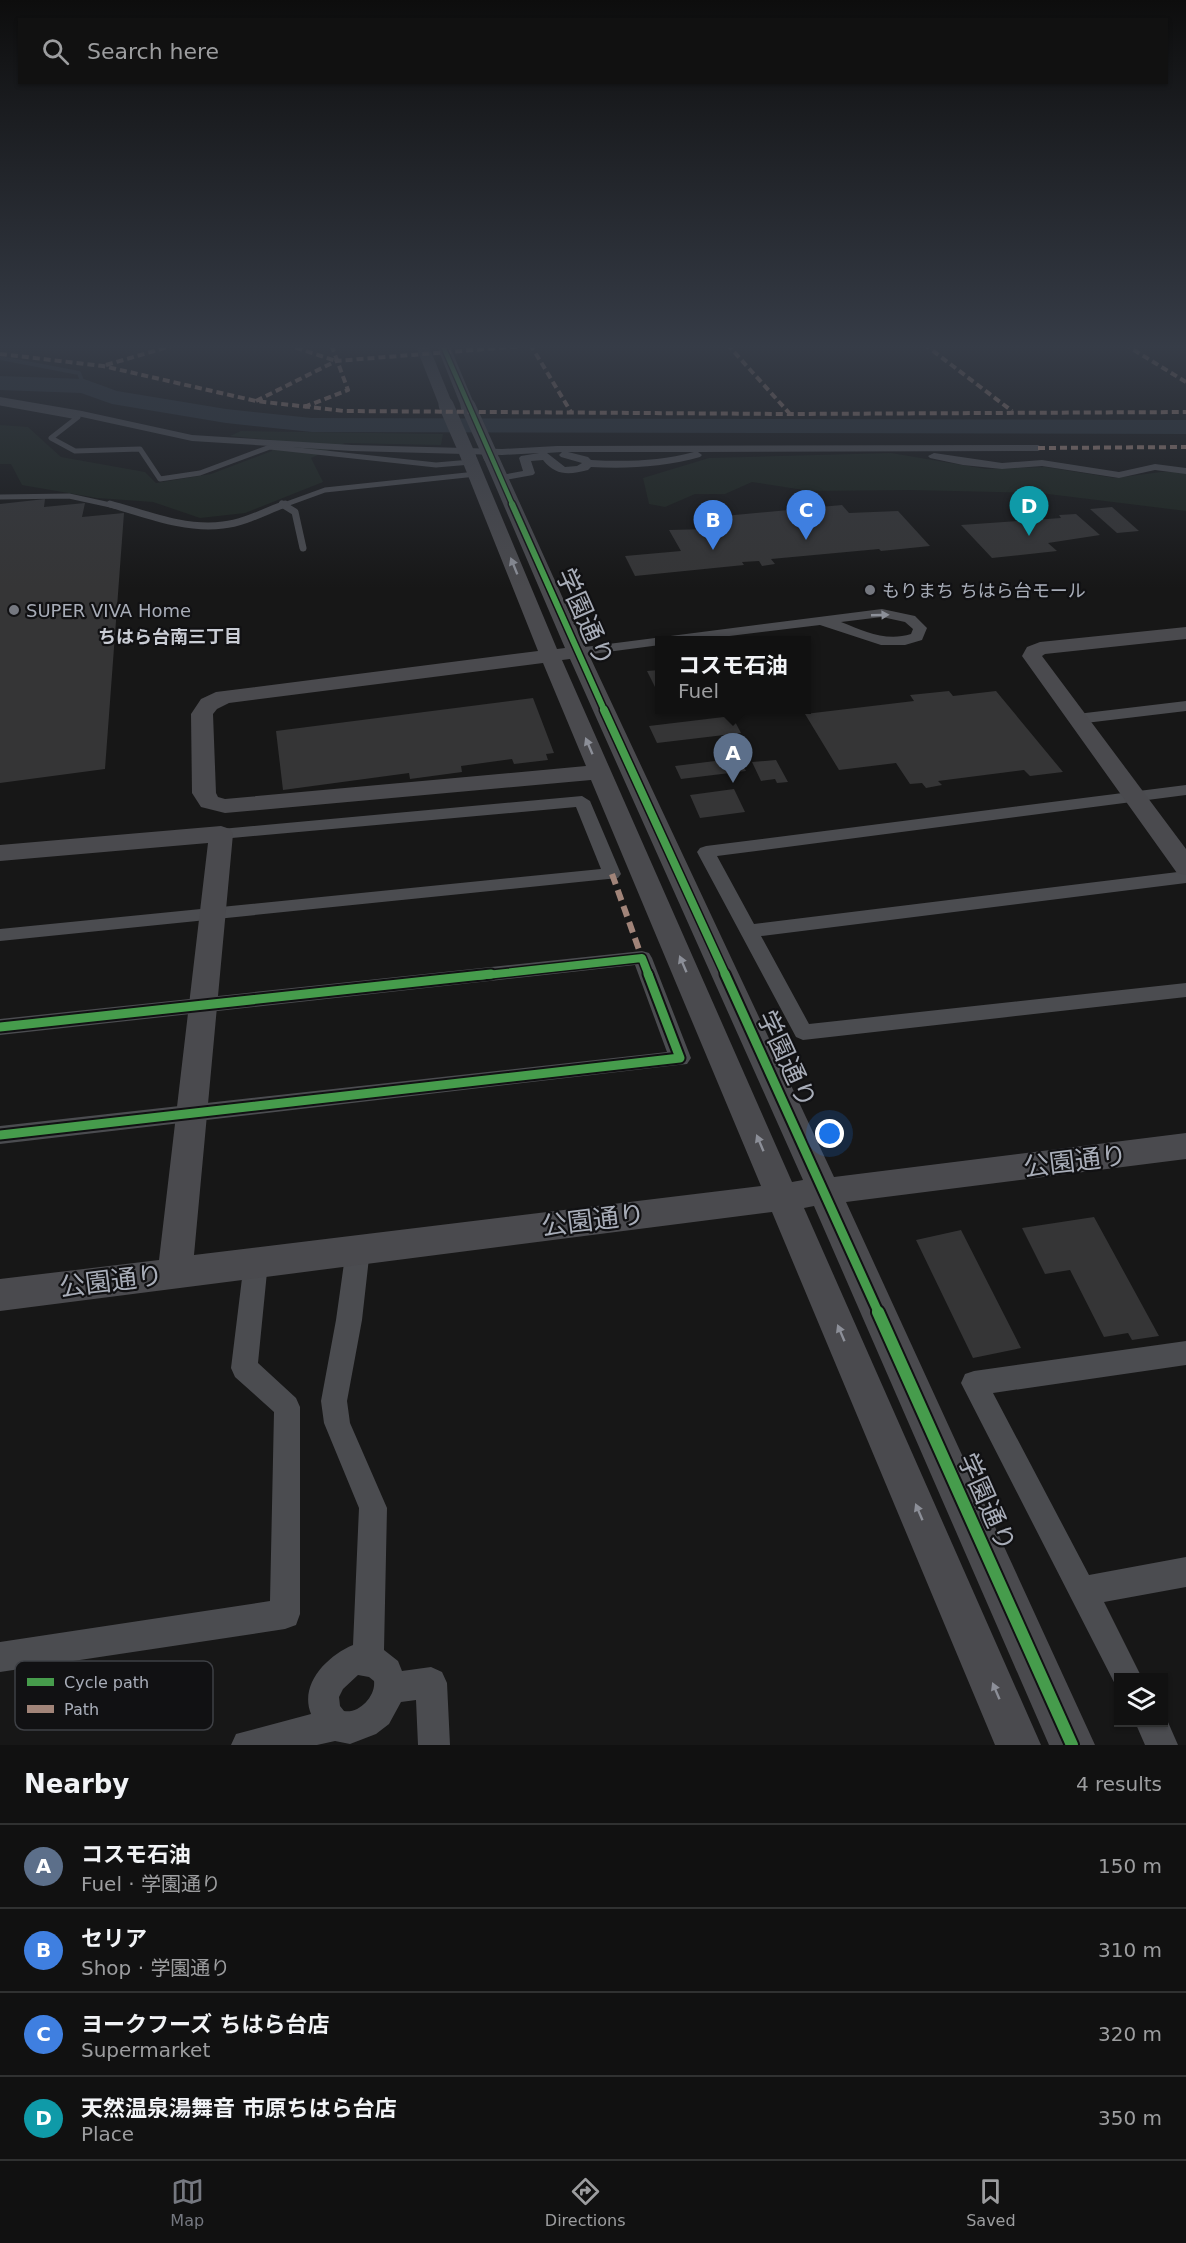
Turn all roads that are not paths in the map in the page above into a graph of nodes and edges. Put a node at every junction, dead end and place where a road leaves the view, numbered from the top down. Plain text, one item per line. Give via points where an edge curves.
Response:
1 (67, 425) edge
2 (130, 425) edge
3 (458, 425) edge
4 (473, 425) edge
5 (557, 448) junction
6 (903, 448) junction
7 (1038, 448) dead end
8 (717, 449) junction
9 (588, 463) junction
10 (482, 466) junction
11 (1186, 471) edge
12 (0, 497) edge
13 (282, 504) junction
14 (303, 548) dead end
15 (822, 621) junction
16 (1186, 633) edge
17 (700, 636) edge
18 (655, 642) edge
19 (578, 652) junction
20 (550, 656) junction
21 (1186, 706) edge
22 (1077, 719) junction
23 (600, 772) junction
24 (1186, 790) edge
25 (1134, 797) junction
26 (221, 834) junction
27 (0, 853) edge
28 (1186, 867) edge
29 (1186, 877) edge
30 (213, 914) junction
31 (747, 931) junction
32 (0, 935) edge
33 (1186, 990) edge
34 (203, 1006) junction
35 (0, 1027) edge
36 (192, 1112) junction
37 (0, 1135) edge
38 (1186, 1146) edge
39 (825, 1193) junction
40 (783, 1197) junction
41 (358, 1249) junction
42 (256, 1263) junction
43 (175, 1273) junction
44 (0, 1295) edge
45 (1186, 1353) edge
46 (1186, 1572) edge
47 (1082, 1591) junction
48 (0, 1657) edge
49 (368, 1659) junction
50 (1125, 1673) edge
51 (390, 1688) junction
52 (335, 1725) junction
53 (1153, 1727) edge
54 (247, 1745) edge
55 (434, 1745) edge
56 (1018, 1745) edge
57 (1072, 1745) edge
58 (1162, 1745) edge

1 - 10 lane via 51,438 75,451 140,449 160,479 200,473 270,447 436,465
2 - 5 street via 192,438 352,448 502,452
3 - 10 street, bridge
4 - 10 street, bridge
5 - 8 street
5 - 9 street via 557,452
6 - 7 street
6 - 8 street
6 - 11 street via 963,462 1002,466 1042,463 1119,475 1155,467
8 - 9 street via 669,462 628,466
9 - 10 street via 584,468 563,471 554,468 546,456 531,456 525,458 529,473
10 - 13 lane via 326,490
10 - 19 street, 学園通り
20 -> 10 street, 学園通り
12 - 13 lane via 68,496 201,527 226,525
13 - 14 lane via 296,512
15 -> 15 street via 882,614 910,619 920,628 917,637 887,643
15 - 17 street
16 - 22 street via 1034,651 1035,661
18 - 19 street
19 - 20 street
19 - 39 street, 学園通り
23 -> 20 street, 学園通り
20 - 23 street via 224,697 209,704 202,714 204,793 209,802 225,806
21 - 22 street
22 - 25 street
40 -> 23 street, 学園通り
24 - 25 street
25 - 28 street
25 - 31 street via 706,852
26 - 27 street
26 - 30 street
26 - 30 street via 582,801 612,874
29 - 31 street
30 - 32 street
30 - 34 street
31 - 33 street via 803,1032
34 - 35 street
34 - 36 street
34 - 36 street via 642,958 680,1058
36 - 37 street
36 - 43 street
38 - 39 street, 公園通り
39 - 40 street, 公園通り
39 - 57 street, 学園通り
40 - 41 street, 公園通り
56 -> 40 street, 学園通り
41 - 42 street, 公園通り
41 - 49 street via 334,1401 337,1423 373,1508
42 - 43 street, 公園通り
42 - 48 street via 244,1368 287,1407 285,1614
43 - 44 street, 公園通り
45 - 47 street via 974,1383
46 - 47 street
47 - 50 street
49 - 51 street via 383,1669
49 - 52 street via 343,1664 326,1687 327,1715
51 - 52 street via 389,1702 372,1726 359,1732
51 - 55 street via 431,1683
52 - 54 street
53 - 58 street

